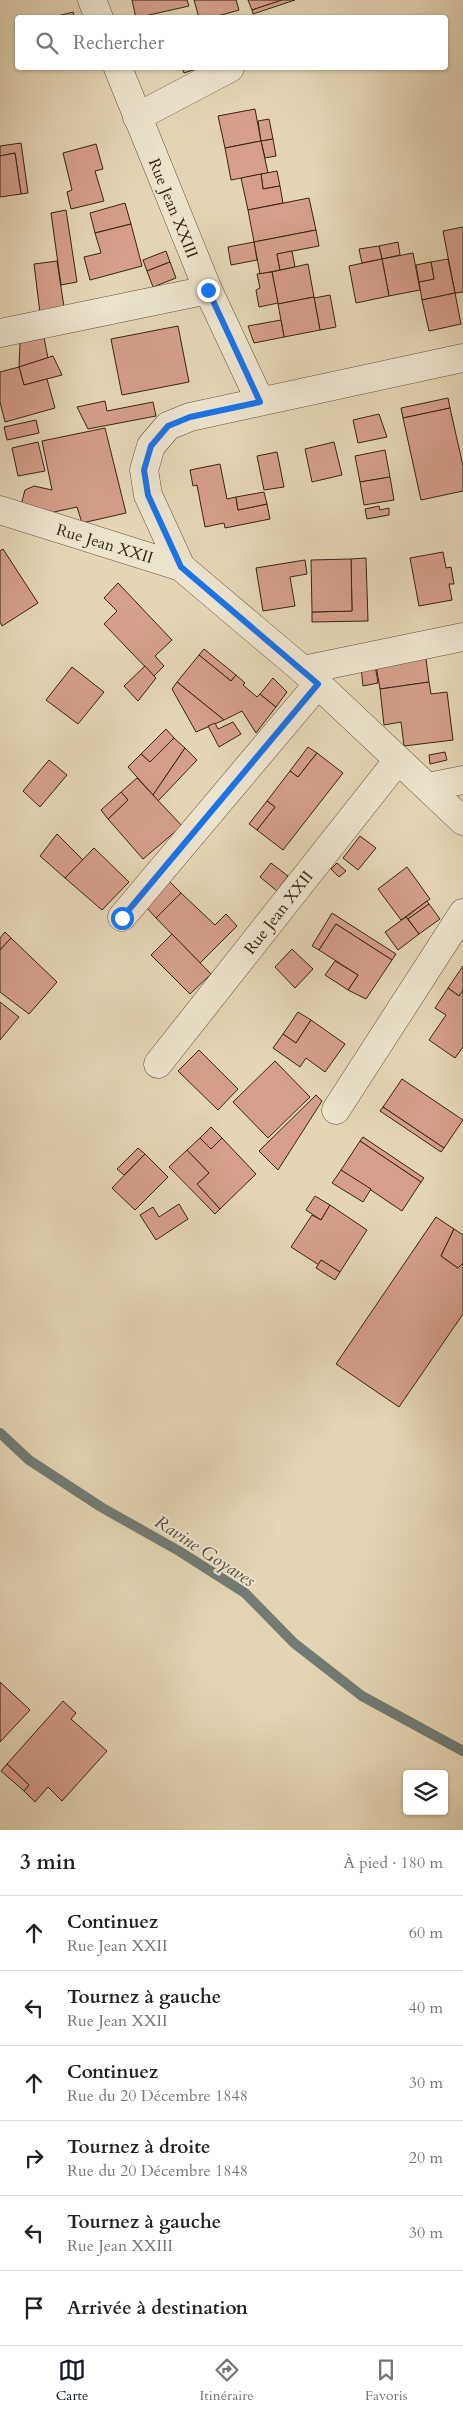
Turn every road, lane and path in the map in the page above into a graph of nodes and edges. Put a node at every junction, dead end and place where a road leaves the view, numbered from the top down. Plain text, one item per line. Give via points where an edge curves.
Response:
1 (92, 0) edge
2 (98, 15) edge
3 (119, 70) edge
4 (226, 70) edge
5 (137, 117) junction
6 (208, 290) junction
7 (0, 333) edge
8 (463, 358) edge
9 (260, 402) junction
10 (0, 510) edge
11 (181, 567) junction
12 (463, 637) edge
13 (311, 677) junction
14 (398, 760) junction
15 (463, 780) edge
16 (428, 787) junction
17 (463, 821) edge
18 (463, 913) edge
19 (122, 918) dead end
20 (158, 1064) dead end
21 (336, 1110) dead end

1 - 2 street
3 - 5 street, Rue Jean XXIII
4 - 5 street
5 - 6 street, Rue Jean XXIII
6 - 7 street
6 - 9 street, Rue Jean XXIII
8 - 9 street
9 - 11 street via 190,417 168,426 151,446 144,470 148,495
10 - 11 street, Rue Jean XXII
11 - 13 street, Rue Jean XXII
12 - 13 street
13 - 14 street, Rue Jean XXII
13 - 19 street
14 - 16 street, Rue Jean XXII
14 - 20 street, Rue Jean XXII
15 - 16 street
16 - 17 street, Rue Jean XXII
18 - 21 street

